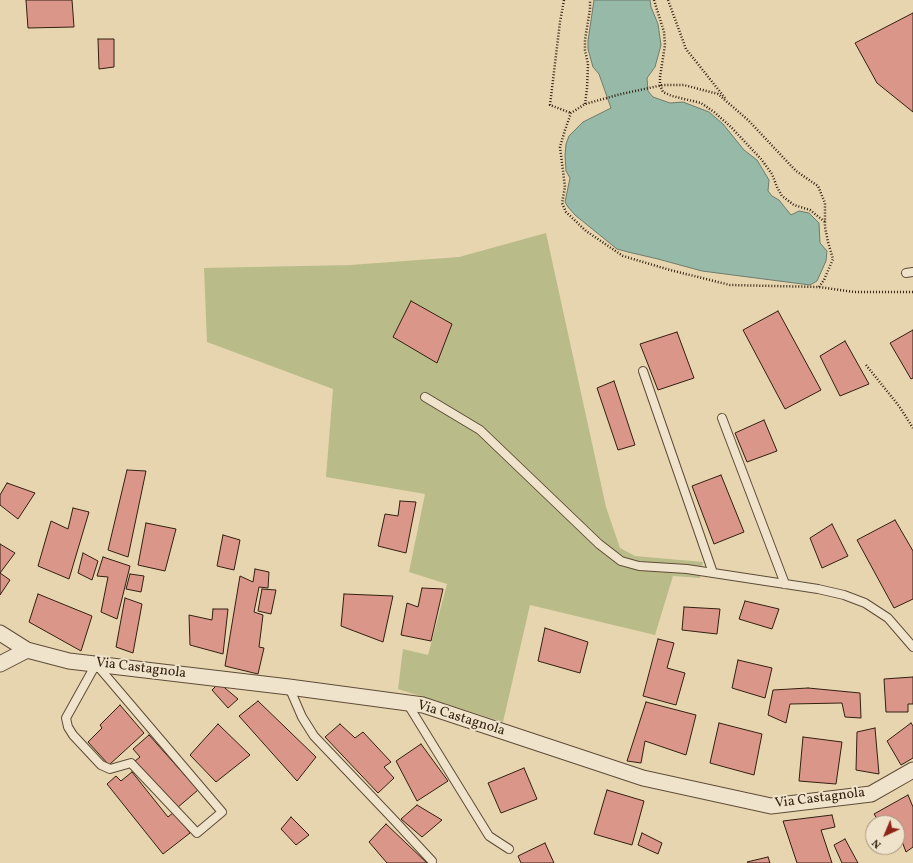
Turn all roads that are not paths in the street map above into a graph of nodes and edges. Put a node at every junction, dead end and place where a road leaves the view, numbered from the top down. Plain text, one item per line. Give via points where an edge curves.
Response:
1 (644, 371) dead end
2 (425, 397) dead end
3 (722, 418) dead end
4 (713, 573) junction
5 (785, 584) junction
6 (0, 633) edge
7 (913, 647) edge
8 (27, 650) junction
9 (0, 664) edge
10 (96, 664) junction
11 (289, 687) junction
12 (407, 703) junction
13 (913, 770) edge
14 (509, 849) dead end
15 (432, 861) dead end

1 - 4 lane
2 - 4 lane via 480,430 599,544 621,561 639,566
3 - 5 lane
4 - 5 lane
5 - 7 lane via 844,594 865,603 888,618
6 - 8 street, Via Castagnola
8 - 9 street
8 - 10 street, Via Castagnola via 69,661
10 - 10 lane via 222,812 197,833 131,763 110,769 101,765 68,727 66,718
10 - 11 street, Via Castagnola
11 - 12 street, Via Castagnola
11 - 15 lane via 302,717 314,736
12 - 13 street, Via Castagnola via 423,705 643,778 771,806 871,794
12 - 14 lane via 489,836

